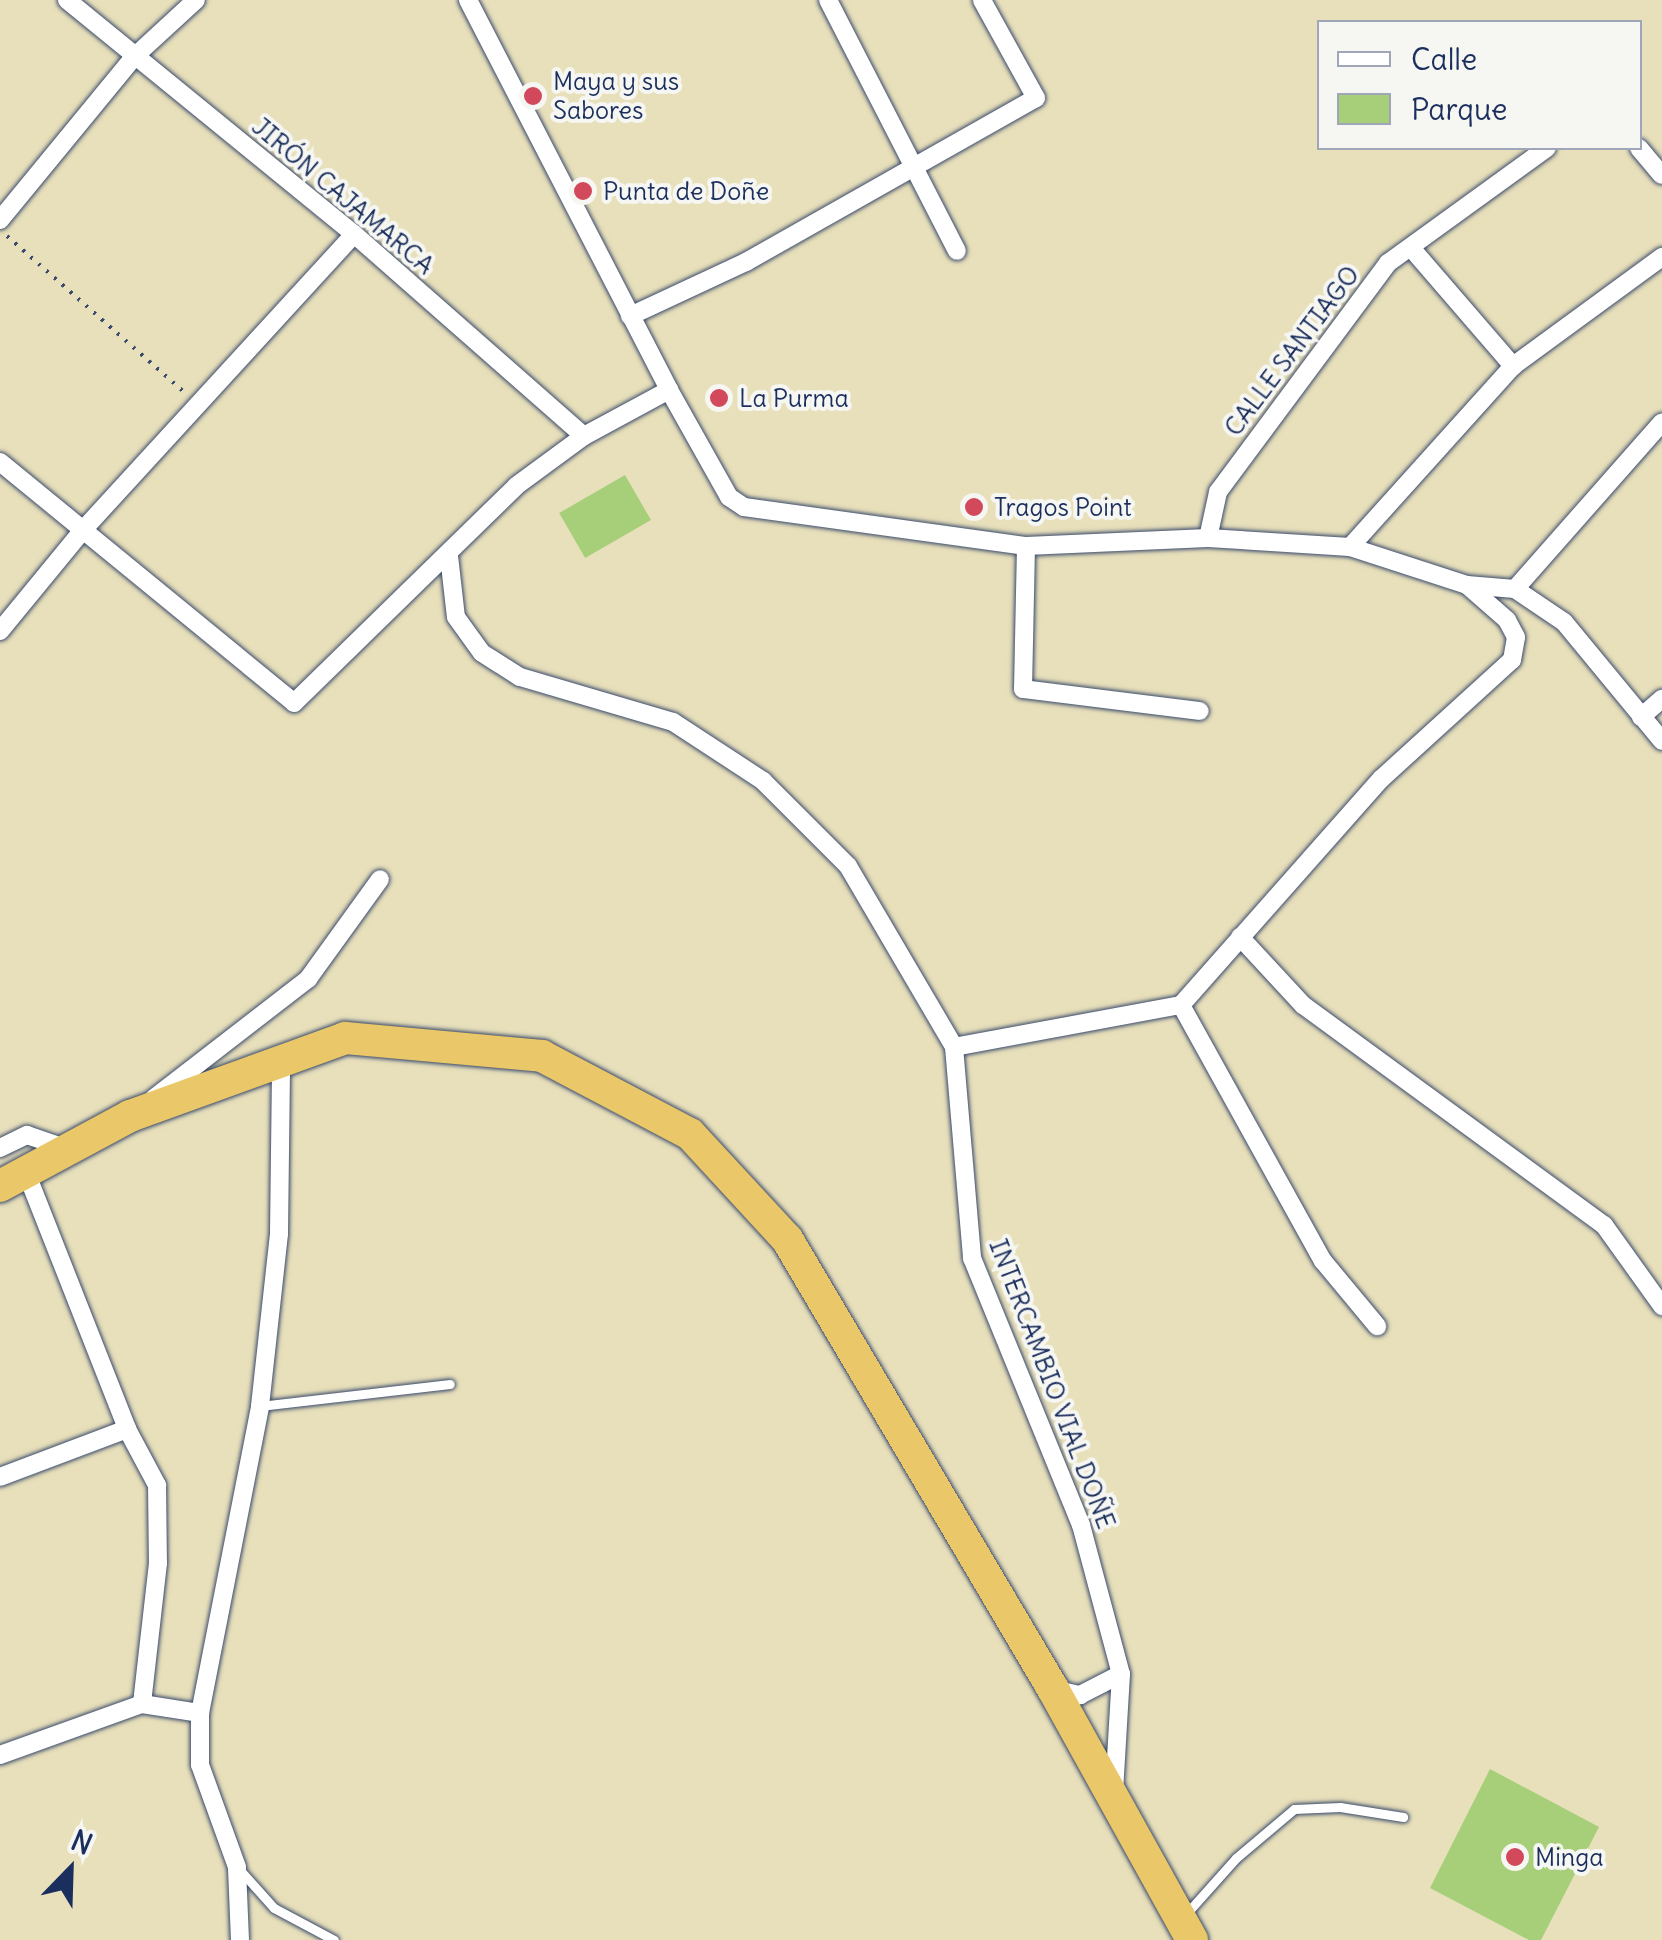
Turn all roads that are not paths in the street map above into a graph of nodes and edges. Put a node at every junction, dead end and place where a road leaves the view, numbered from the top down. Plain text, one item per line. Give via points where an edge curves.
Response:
1 (66, 0) edge
2 (196, 0) edge
3 (468, 0) edge
4 (828, 0) edge
5 (982, 0) edge
6 (134, 57) junction
7 (1544, 150) edge
8 (1641, 150) edge
9 (917, 164) junction
10 (1662, 175) edge
11 (0, 220) edge
12 (354, 234) junction
13 (1412, 248) junction
14 (957, 251) dead end
15 (1662, 257) edge
16 (630, 316) junction
17 (1513, 366) junction
18 (668, 390) junction
19 (1662, 422) edge
20 (584, 436) junction
21 (0, 462) edge
22 (83, 530) junction
23 (1208, 538) junction
24 (1026, 546) junction
25 (1350, 547) junction
26 (449, 556) junction
27 (1467, 586) junction
28 (1515, 589) junction
29 (0, 631) edge
30 (1662, 700) edge
31 (1200, 711) dead end
32 (1642, 717) junction
33 (1662, 741) edge
34 (380, 880) dead end
35 (1240, 937) junction
36 (1182, 1005) junction
37 (954, 1048) junction
38 (281, 1061) junction
39 (130, 1116) junction
40 (0, 1148) edge
41 (68, 1149) junction
42 (13, 1179) edge
43 (1662, 1306) edge
44 (1376, 1326) dead end
45 (450, 1384) dead end
46 (260, 1406) junction
47 (126, 1429) junction
48 (0, 1477) edge
49 (1121, 1674) junction
50 (1054, 1689) junction
51 (142, 1704) junction
52 (200, 1713) junction
53 (0, 1755) edge
54 (1113, 1800) junction
55 (1403, 1817) dead end
56 (237, 1867) junction
57 (1186, 1930) edge
58 (240, 1940) edge
59 (334, 1940) edge

1 - 6 street, JIRÓN CAJAMARCA
2 - 6 street
3 - 16 street
4 - 9 street
5 - 9 street via 1036,98
6 - 11 street
6 - 12 street, JIRÓN CAJAMARCA
7 - 13 street, CALLE SANTIAGO
8 - 10 street
9 - 14 street
9 - 16 street via 746,262
12 - 20 street, JIRÓN CAJAMARCA
12 - 22 street
13 - 17 street
13 - 23 street, CALLE SANTIAGO via 1388,263 1218,492
15 - 17 street
16 - 18 street
17 - 25 street
18 - 20 street
18 - 24 street via 730,497 761,512
19 - 28 street
20 - 26 street via 516,486
21 - 22 street
22 - 26 street via 294,703
22 - 29 street
23 - 24 street
23 - 25 street
24 - 31 street via 1022,688
25 - 27 street
26 - 37 street, INTERCAMBIO VIAL DOÑE via 456,617 482,653 520,677 672,722 763,781 848,866
27 - 28 street
27 - 35 street via 1506,620 1516,637 1512,660 1381,780
28 - 32 street via 1564,622
30 - 32 street
32 - 33 street
34 - 39 street via 308,979
35 - 36 street
35 - 43 street via 1304,1005 1604,1225
36 - 37 street
36 - 44 street via 1324,1261
37 - 49 street, INTERCAMBIO VIAL DOÑE via 972,1258 1080,1525
38 - 39 highway
38 - 46 street via 278,1234
38 - 50 highway via 344,1038 542,1056 690,1134 787,1239
39 - 41 highway
40 - 41 street via 27,1134
41 - 42 highway
42 - 47 street
45 - 46 lane
46 - 52 street
47 - 48 street
47 - 51 street via 157,1485 158,1563
49 - 50 street via 1080,1695
49 - 54 street, INTERCAMBIO VIAL DOÑE
50 - 54 highway
51 - 52 street
51 - 53 street
52 - 56 street via 200,1766
54 - 57 highway
55 - 57 lane via 1340,1807 1294,1810 1236,1858
56 - 58 street
56 - 59 lane via 274,1908

